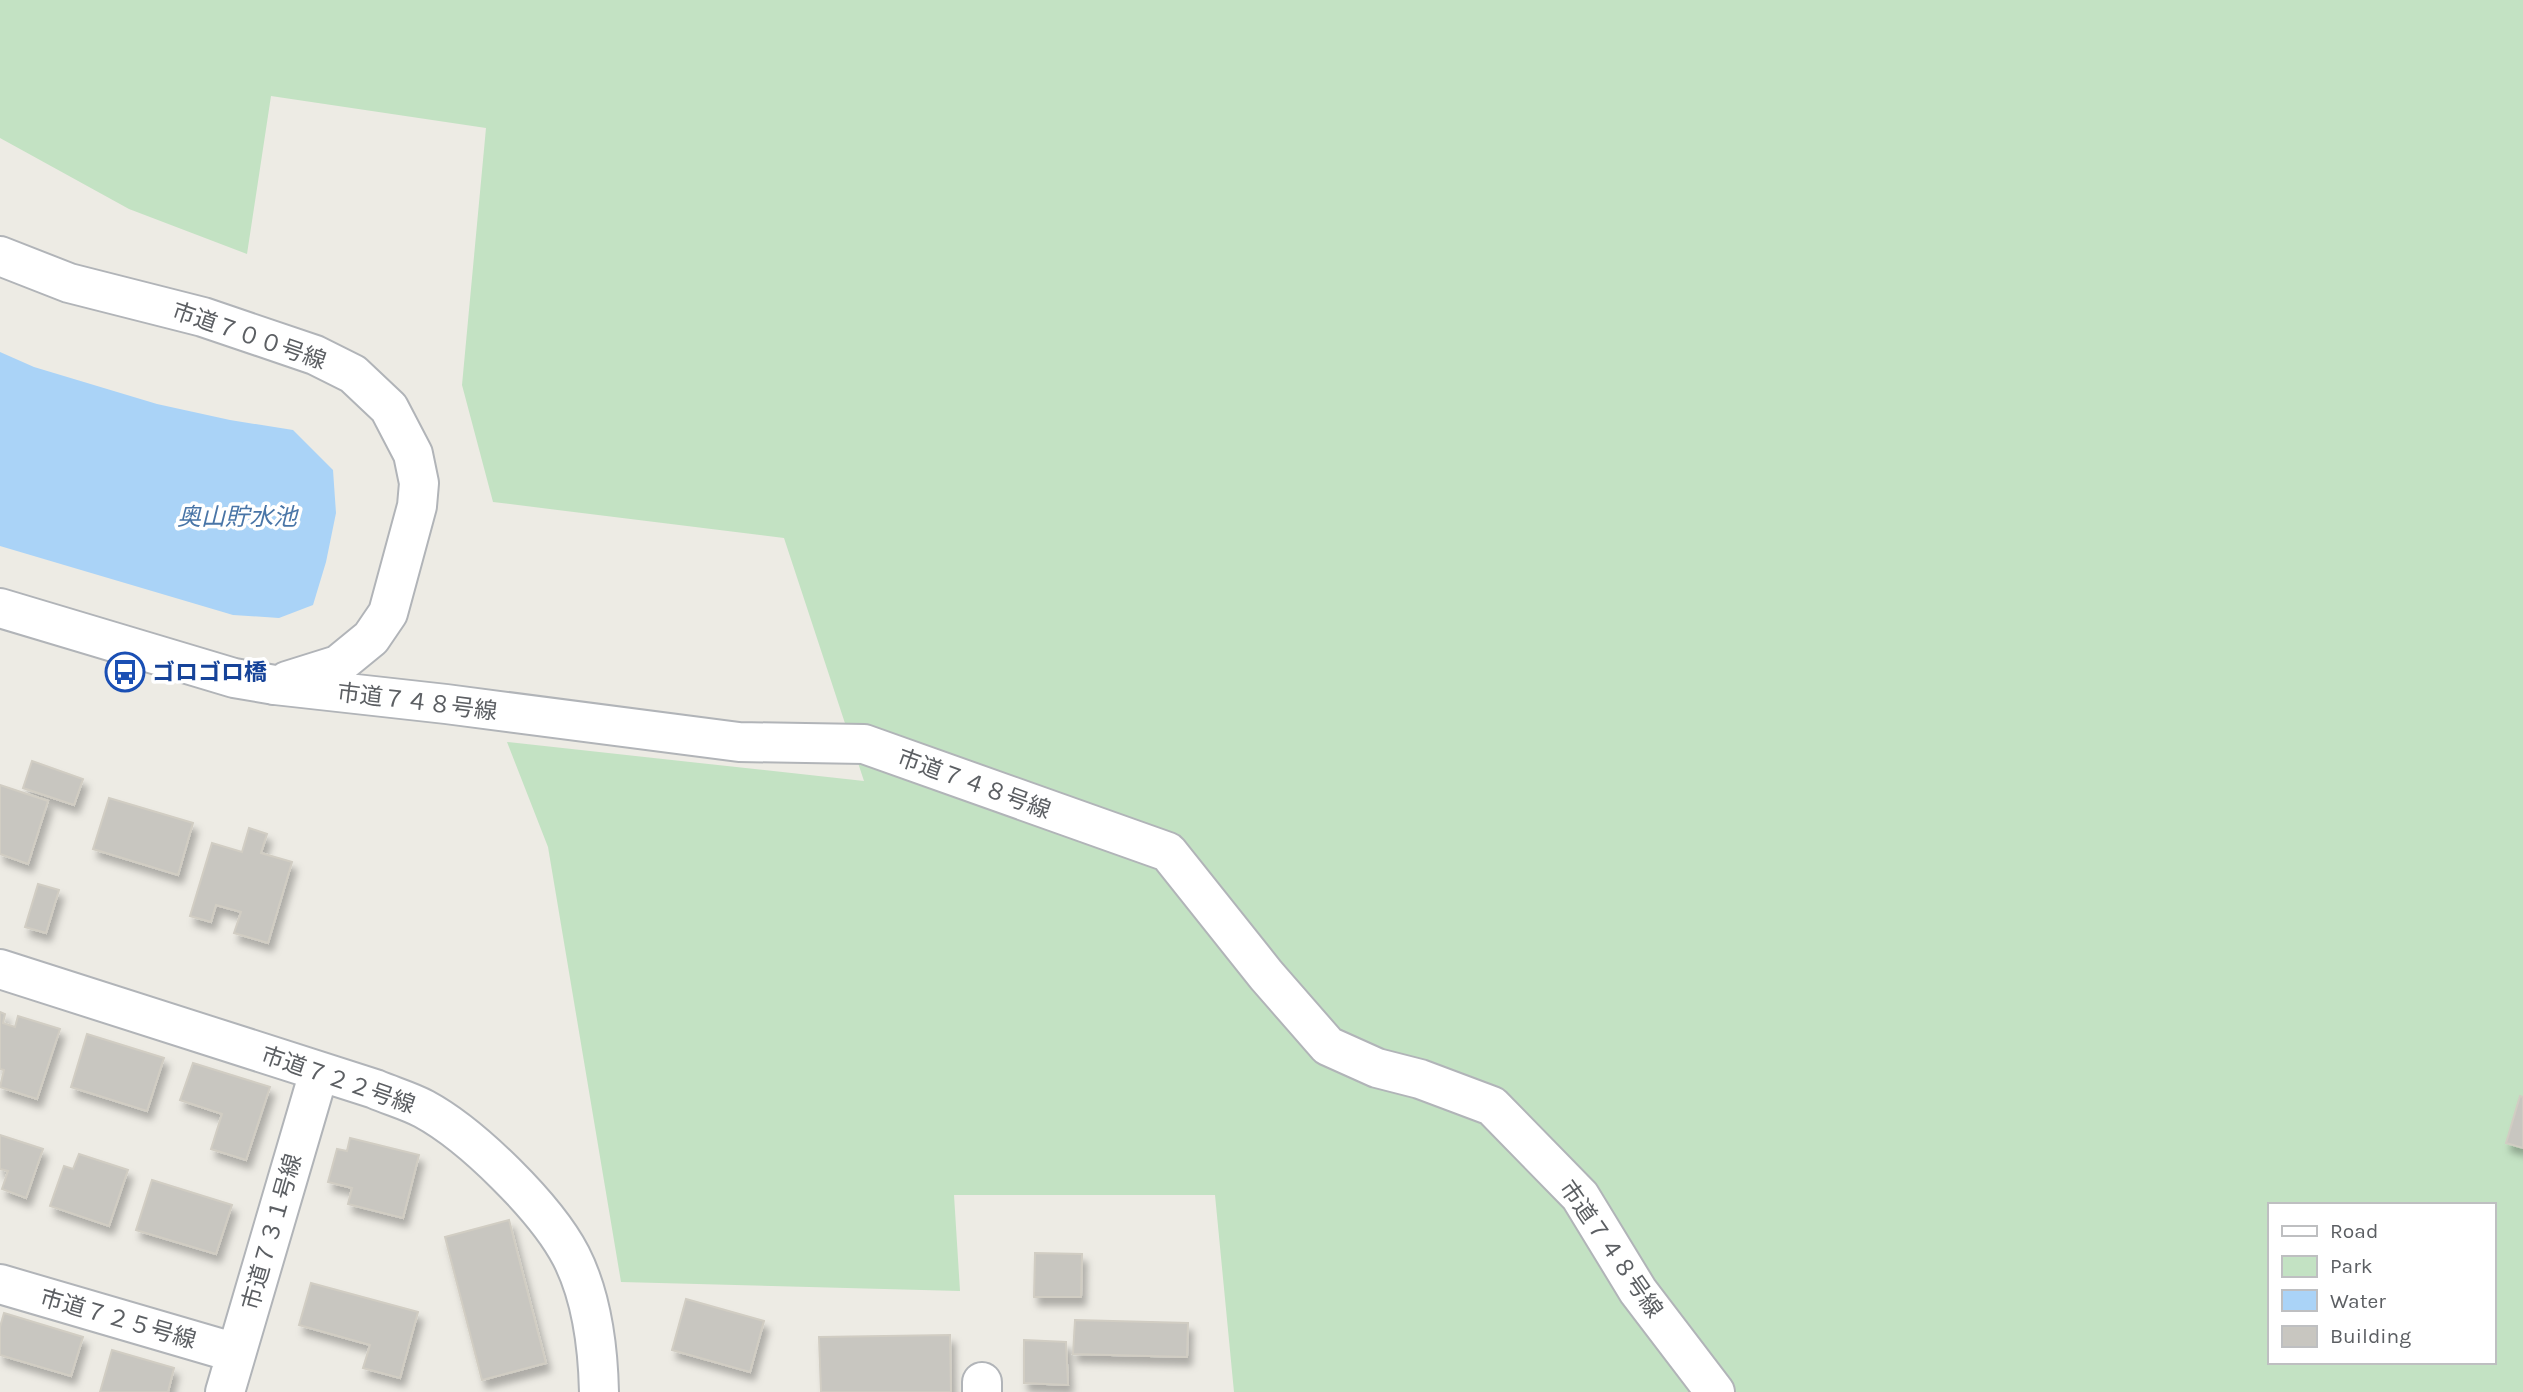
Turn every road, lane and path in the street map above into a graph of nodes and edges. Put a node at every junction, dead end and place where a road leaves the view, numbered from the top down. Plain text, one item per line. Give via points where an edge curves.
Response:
1 (0, 256) edge
2 (0, 608) edge
3 (275, 685) junction
4 (0, 969) edge
5 (319, 1072) junction
6 (0, 1284) edge
7 (236, 1353) junction
8 (225, 1392) edge
9 (599, 1392) edge
10 (1714, 1392) edge

1 - 3 street, 市道７００号線 via 69,283 203,317 303,351 353,374 389,408 414,454 419,482 417,506 388,613 371,638 338,664
2 - 3 street, 市道７４８号線 via 234,678
3 - 10 street, 市道７４８号線 via 739,742 863,744 1168,852 1328,1046 1377,1068 1492,1106 1580,1196 1638,1292
4 - 5 street, 市道７２２号線
5 - 7 street, 市道７３１号線
5 - 9 street, 市道７２２号線 via 425,1110 509,1177 571,1256 588,1305 598,1355
6 - 7 street, 市道７２５号線
7 - 8 street, 市道７３１号線

